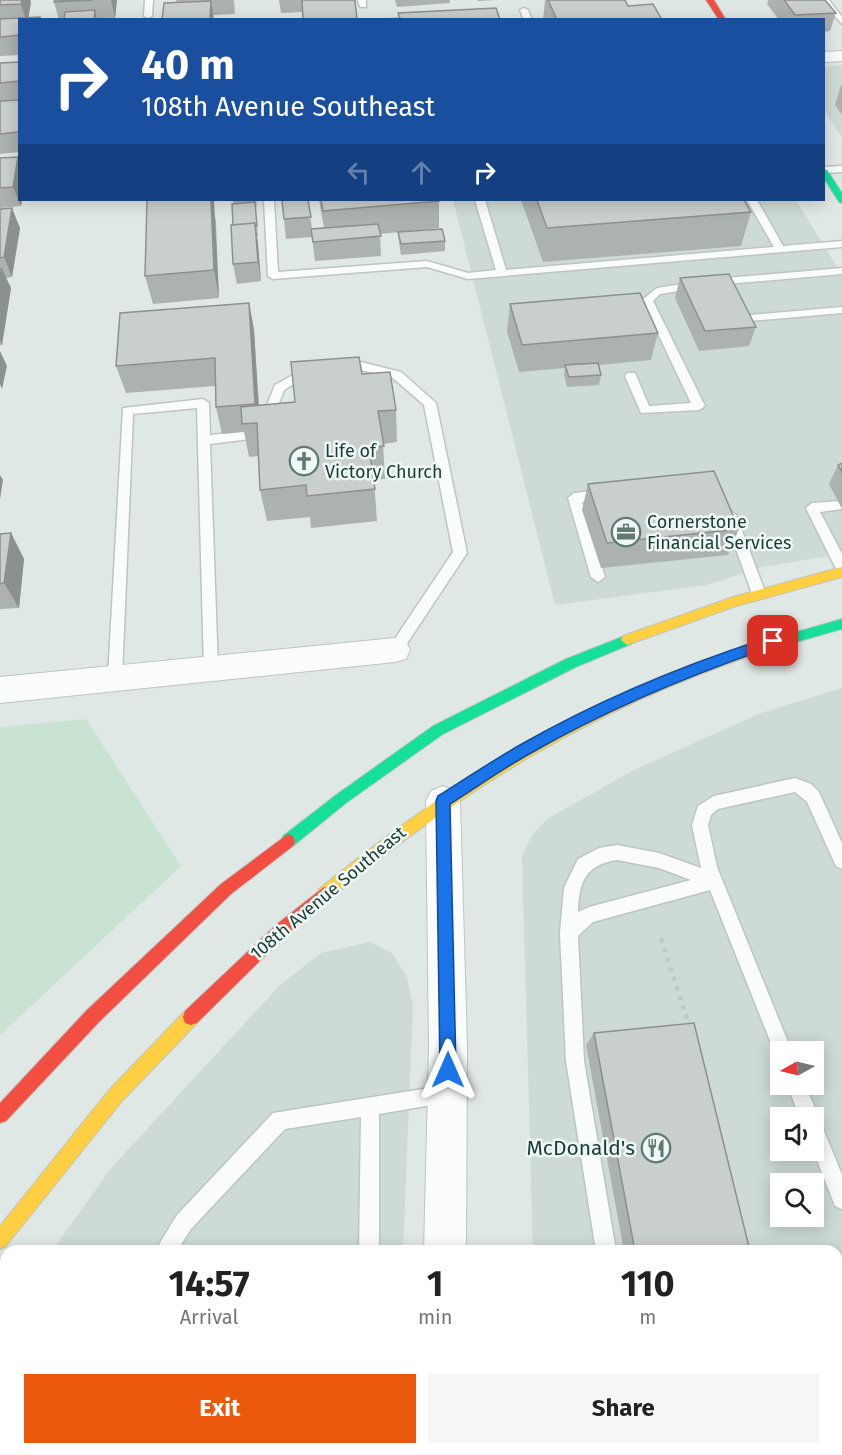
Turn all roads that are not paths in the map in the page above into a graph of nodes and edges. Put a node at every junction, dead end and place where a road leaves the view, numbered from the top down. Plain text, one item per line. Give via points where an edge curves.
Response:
1 (149, 0) edge
2 (710, 0) edge
3 (825, 0) edge
4 (524, 10) dead end
5 (148, 16) dead end
6 (527, 18) edge
7 (722, 18) edge
8 (842, 22) edge
9 (842, 56) edge
10 (825, 57) edge
11 (842, 169) edge
12 (825, 173) edge
13 (825, 174) edge
14 (842, 200) edge
15 (269, 201) edge
16 (480, 201) edge
17 (753, 201) edge
18 (842, 244) edge
19 (780, 249) junction
20 (842, 272) edge
21 (502, 273) junction
22 (842, 310) edge
23 (749, 318) edge
24 (631, 376) dead end
25 (204, 440) junction
26 (619, 494) edge
27 (727, 505) edge
28 (840, 505) dead end
29 (842, 567) edge
30 (842, 572) edge
31 (598, 577) dead end
32 (759, 594) junction
33 (842, 624) edge
34 (395, 650) joint
35 (211, 669) junction
36 (115, 678) junction
37 (0, 690) edge
38 (443, 801) junction
39 (842, 861) edge
40 (715, 880) junction
41 (569, 933) junction
42 (779, 1041) edge
43 (448, 1094) junction
44 (370, 1106) junction
45 (0, 1115) edge
46 (824, 1154) edge
47 (842, 1199) edge
48 (0, 1240) edge
49 (169, 1245) edge
50 (369, 1245) edge
51 (445, 1245) edge
52 (605, 1245) edge

1 - 5 lane
2 - 7 main road
3 - 8 lane
4 - 6 lane
9 - 10 street
11 - 12 lane
13 - 14 main road
15 - 21 lane via 273,276 427,264 468,276
16 - 21 lane
17 - 19 lane
18 - 19 lane
19 - 21 lane
20 - 24 lane via 714,282 657,291 647,300 699,406 645,410
22 - 23 lane
25 - 34 lane via 262,434 279,388 306,370 357,365 397,375 430,403 460,553
25 - 35 lane
25 - 36 lane via 203,404 127,411
26 - 31 lane via 574,498
27 - 32 lane
28 - 29 lane via 812,508
30 - 32 main road
32 - 45 main road via 674,621 571,663 438,730 341,798 226,889 93,1016
33 - 38 main road, 108th Avenue Southeast via 713,661 608,706 525,749
34 - 35 street
35 - 36 street
36 - 37 street
38 - 43 street
38 - 48 main road, 108th Avenue Southeast via 368,855 275,933 127,1083
39 - 40 lane via 813,797 795,785 714,802 704,811 700,825 703,846
40 - 41 lane via 589,915
40 - 41 lane via 628,852 609,852 581,868 574,883
40 - 42 lane
41 - 52 lane via 575,1061
43 - 44 lane
43 - 51 street
44 - 49 lane via 280,1120 184,1222
44 - 50 lane
46 - 47 lane

